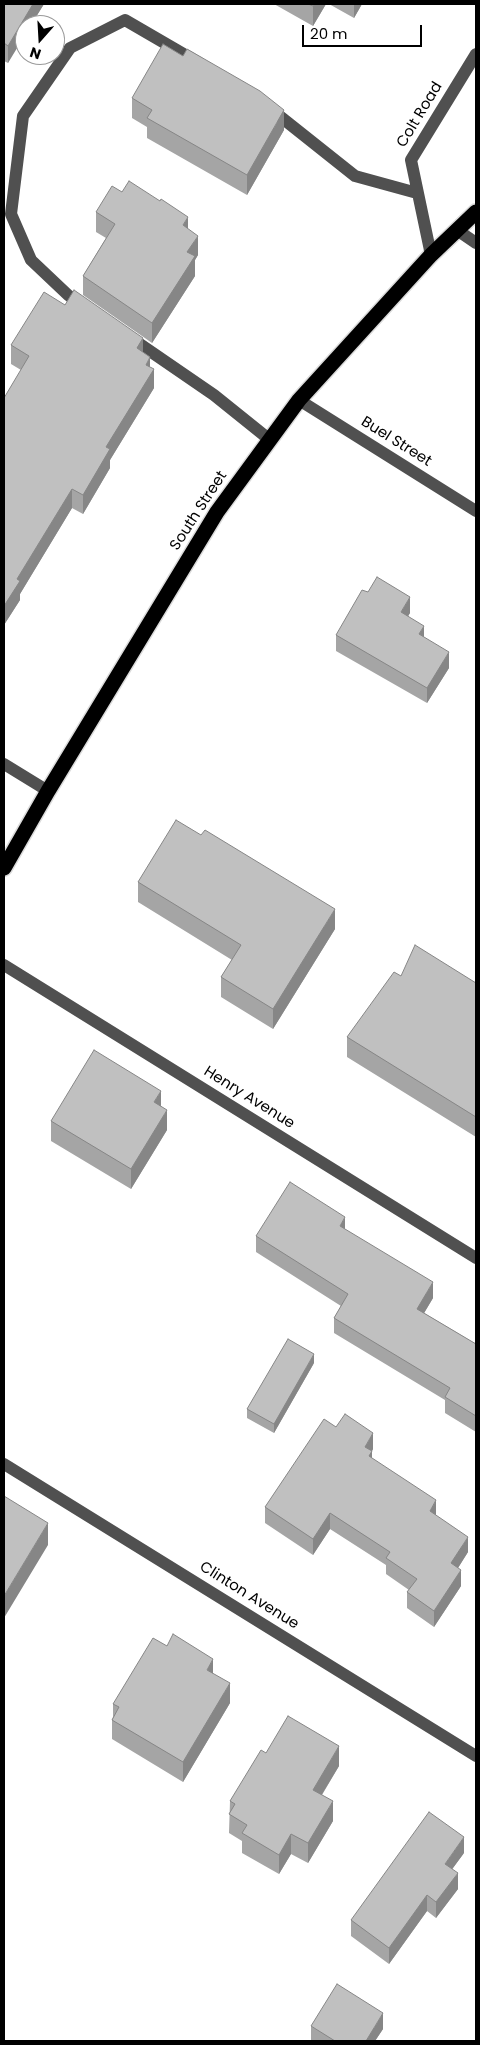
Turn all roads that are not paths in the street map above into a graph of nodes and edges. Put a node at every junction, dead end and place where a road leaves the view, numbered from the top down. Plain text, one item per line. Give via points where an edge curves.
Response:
1 (476, 54) edge
2 (214, 71) edge
3 (262, 102) edge
4 (417, 192) junction
5 (476, 212) edge
6 (457, 230) junction
7 (476, 243) edge
8 (431, 255) junction
9 (92, 312) edge
10 (116, 328) edge
11 (299, 400) junction
12 (270, 440) junction
13 (476, 511) edge
14 (4, 764) edge
15 (48, 791) junction
16 (4, 868) edge
17 (4, 965) edge
18 (476, 1258) edge
19 (4, 1464) edge
20 (476, 1756) edge

1 - 4 street, Colt Road via 411,160
2 - 9 street via 125,20 70,48 23,116 11,214 31,260 68,295
3 - 4 street via 356,176
4 - 8 street, Colt Road
5 - 6 highway, South Street
6 - 7 street
6 - 8 highway, South Street
8 - 11 highway, South Street
10 - 12 street via 214,395
11 - 12 highway, South Street
11 - 13 street, Buel Street
12 - 15 highway, South Street via 217,512
14 - 15 street
15 - 16 highway, South Street
17 - 18 street, Henry Avenue
19 - 20 street, Clinton Avenue

